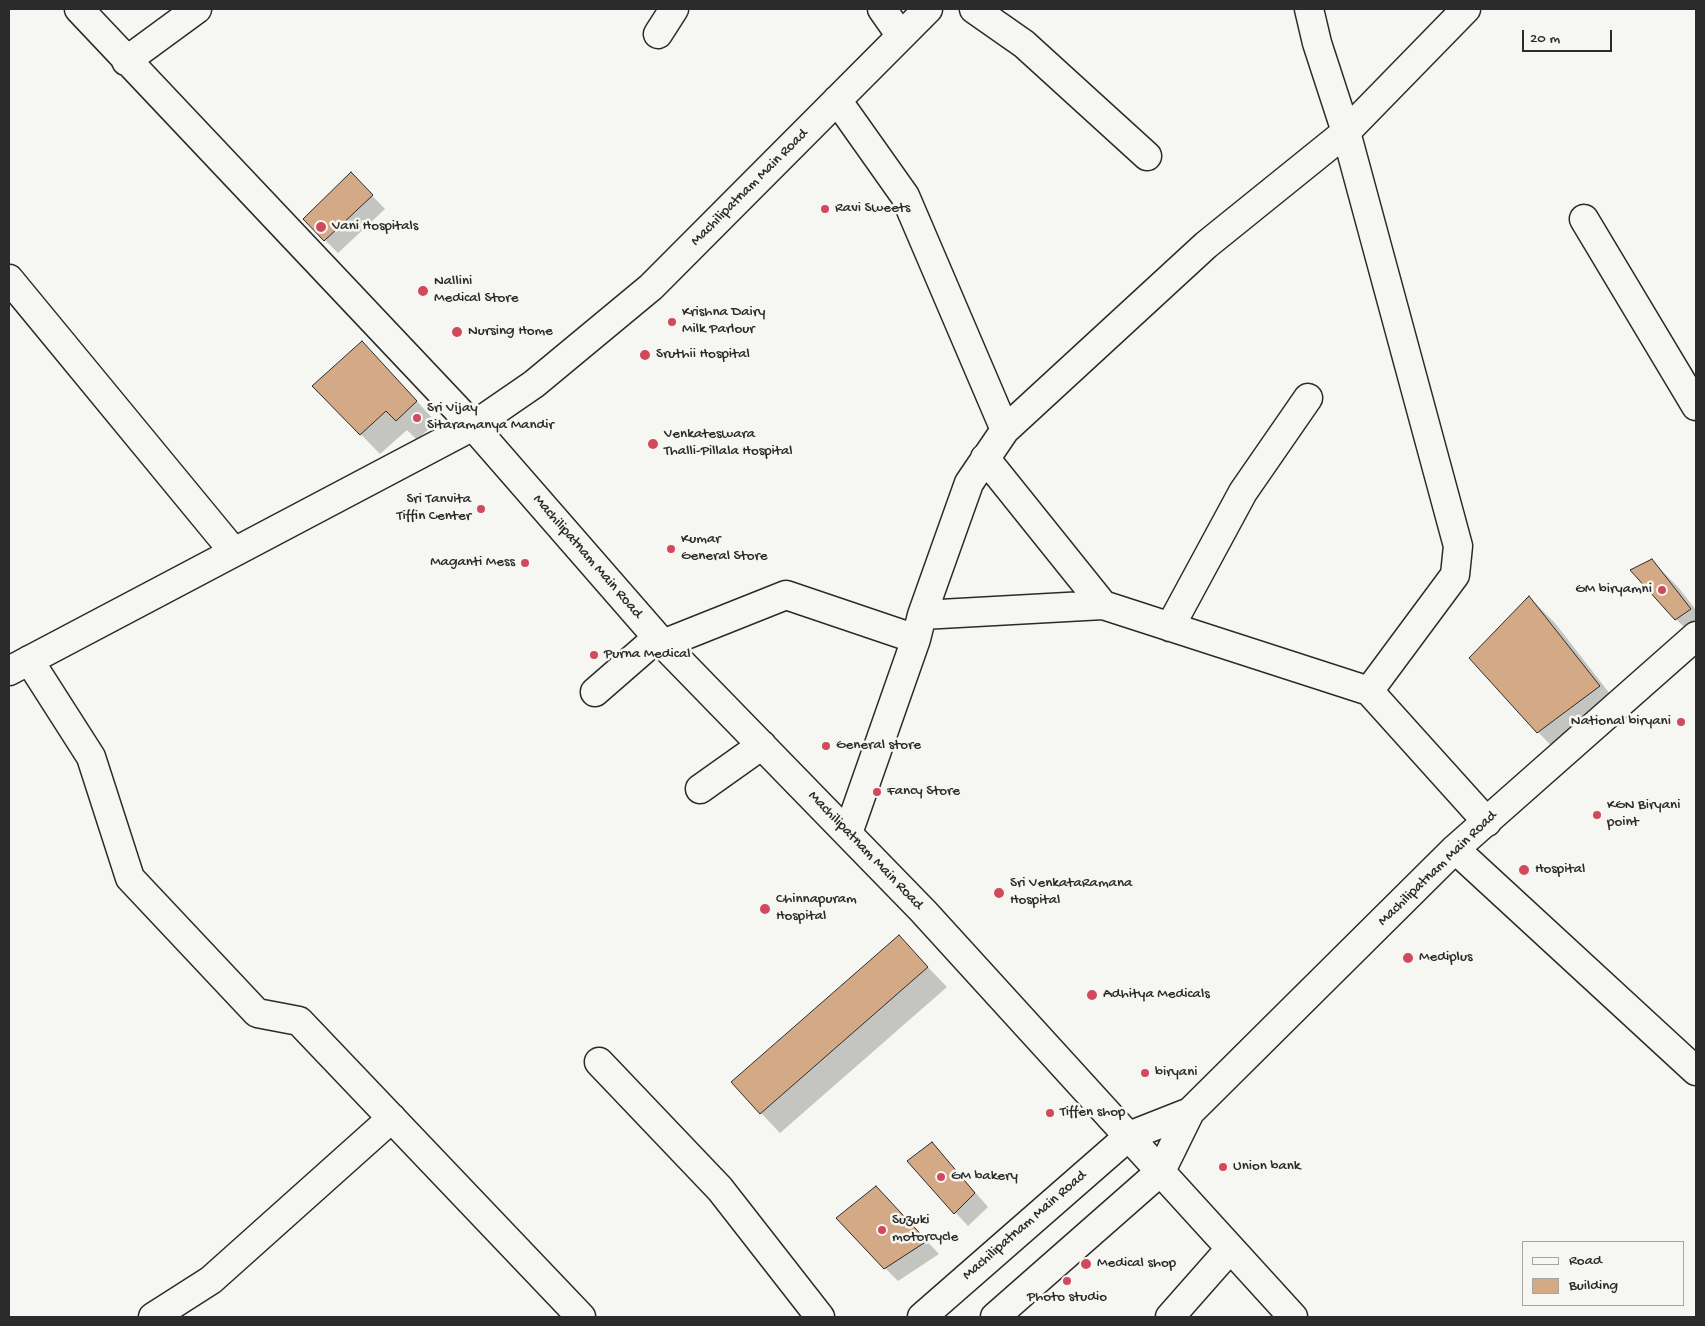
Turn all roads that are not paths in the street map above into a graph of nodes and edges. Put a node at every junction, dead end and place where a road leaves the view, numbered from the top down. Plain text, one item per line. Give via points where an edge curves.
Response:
1 (80, 9) edge
2 (197, 9) edge
3 (674, 9) edge
4 (882, 9) edge
5 (928, 9) edge
6 (974, 9) edge
7 (1309, 9) edge
8 (1466, 9) edge
9 (658, 34) dead end
10 (901, 36) junction
11 (126, 61) junction
12 (837, 100) junction
13 (1346, 132) junction
14 (1147, 156) dead end
15 (1584, 219) dead end
16 (9, 278) edge
17 (1308, 398) dead end
18 (1696, 406) edge
19 (473, 426) junction
20 (1005, 430) junction
21 (985, 458) junction
22 (234, 552) junction
23 (1103, 605) junction
24 (1170, 626) junction
25 (919, 627) junction
26 (1696, 636) edge
27 (660, 641) junction
28 (19, 665) edge
29 (1369, 691) junction
30 (595, 692) dead end
31 (762, 745) junction
32 (700, 789) dead end
33 (1487, 822) junction
34 (848, 833) junction
35 (1455, 849) junction
36 (599, 1062) dead end
37 (1696, 1072) edge
38 (1190, 1112) junction
39 (392, 1118) junction
40 (1129, 1136) junction
41 (1161, 1171) junction
42 (1230, 1249) junction
43 (153, 1317) edge
44 (581, 1317) edge
45 (820, 1317) edge
46 (922, 1317) edge
47 (995, 1317) edge
48 (1170, 1317) edge
49 (1294, 1317) edge

1 - 11 street
2 - 11 street
3 - 9 street
4 - 10 street
5 - 10 street, Machilipatnam Main Road
6 - 14 street via 1024,44
7 - 13 street
8 - 13 street
10 - 12 street, Machilipatnam Main Road
11 - 19 street
12 - 19 street, Machilipatnam Main Road via 651,287 534,384
12 - 20 street via 906,196
13 - 20 street via 1206,245
13 - 29 street via 1458,546 1455,575
15 - 18 street
16 - 22 street
17 - 24 street via 1243,492
19 - 22 street
19 - 27 street, Machilipatnam Main Road
20 - 21 street
21 - 23 street
21 - 25 street via 968,483
22 - 28 street
23 - 24 street
23 - 25 street
24 - 29 street
25 - 27 street via 786,595
25 - 34 street
26 - 33 street, Machilipatnam Main Road
27 - 30 street
27 - 31 street, Machilipatnam Main Road
28 - 39 street via 91,757 130,878 257,1013 299,1021
29 - 33 street
31 - 32 street
31 - 34 street, Machilipatnam Main Road
33 - 35 street, Machilipatnam Main Road
34 - 40 street, Machilipatnam Main Road
35 - 37 street
35 - 38 street, Machilipatnam Main Road
36 - 45 street via 720,1189
38 - 40 street, Machilipatnam Main Road
38 - 41 street, Machilipatnam Main Road
39 - 43 street via 211,1280
39 - 44 street
40 - 41 street, Machilipatnam Main Road
40 - 46 street, Machilipatnam Main Road
41 - 42 street
41 - 47 street, Machilipatnam Main Road
42 - 48 street
42 - 49 street

